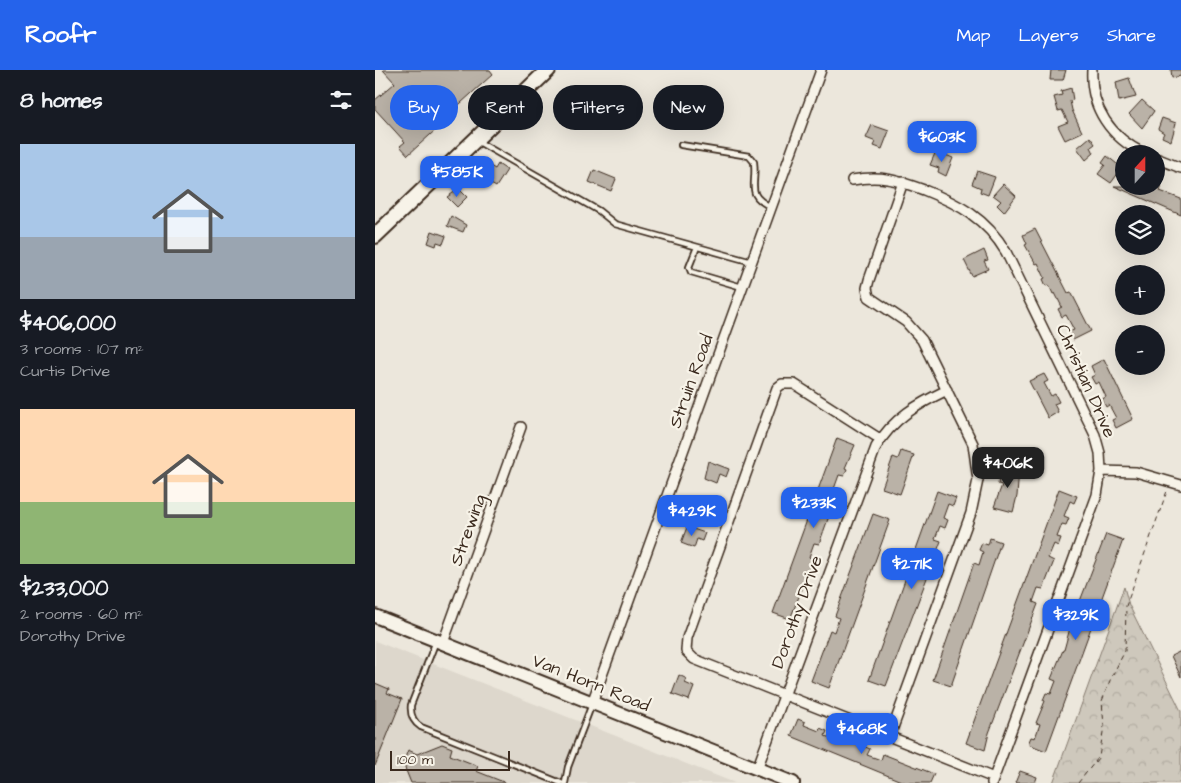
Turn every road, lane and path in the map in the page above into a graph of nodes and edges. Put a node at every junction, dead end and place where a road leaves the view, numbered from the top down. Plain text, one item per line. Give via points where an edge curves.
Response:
1 (549, 70) edge
2 (821, 70) edge
3 (1092, 70) edge
4 (475, 140) junction
5 (681, 145) dead end
6 (1131, 145) edge
7 (1165, 162) edge
8 (1181, 168) edge
9 (852, 180) dead end
10 (903, 182) junction
11 (771, 208) junction
12 (375, 236) edge
13 (697, 247) junction
14 (751, 262) junction
15 (743, 287) junction
16 (947, 390) junction
17 (521, 427) dead end
18 (881, 439) junction
19 (1101, 471) junction
20 (1181, 486) edge
21 (1167, 490) dead end
22 (375, 616) edge
23 (440, 641) junction
24 (784, 693) junction
25 (592, 703) junction
26 (889, 736) junction
27 (757, 769) junction
28 (993, 780) edge
29 (561, 783) edge
30 (565, 783) edge
31 (793, 783) edge
32 (1078, 783) edge

1 - 4 main road
2 - 11 street, Struin Road
3 - 6 street via 1094,92 1103,118 1116,135
4 - 12 main road
4 - 13 lane via 599,211 615,224
5 - 11 lane via 749,156 754,162 753,191 758,201
7 - 8 street
9 - 10 street, Christian Drive via 883,178
10 - 16 street via 867,292 872,300 897,314 917,333
10 - 19 street, Christian Drive via 963,206 999,241 1085,412 1098,442
11 - 14 street, Struin Road
13 - 14 lane
13 - 15 lane via 689,268 691,272
14 - 15 street, Struin Road
15 - 25 street, Struin Road
16 - 18 street, Dorothy Drive via 904,414
16 - 26 street via 973,444 978,472 977,493
17 - 23 street, Strewing
18 - 24 street, Dorothy Drive via 872,455
18 - 24 street via 794,384 778,387 774,393 687,638 686,651 694,659
19 - 20 street via 1136,472
19 - 28 street, Christian Drive via 1093,508
21 - 32 path via 1126,606 1125,651 1102,701 1104,726 1099,757
22 - 23 main road, Van Horn Road
23 - 25 main road, Van Horn Road
23 - 29 lane via 411,705 415,722
24 - 26 street
24 - 27 street, Dorothy Drive
25 - 27 main road, Van Horn Road
25 - 30 lane via 568,766
26 - 28 street
27 - 31 main road, Van Horn Road

